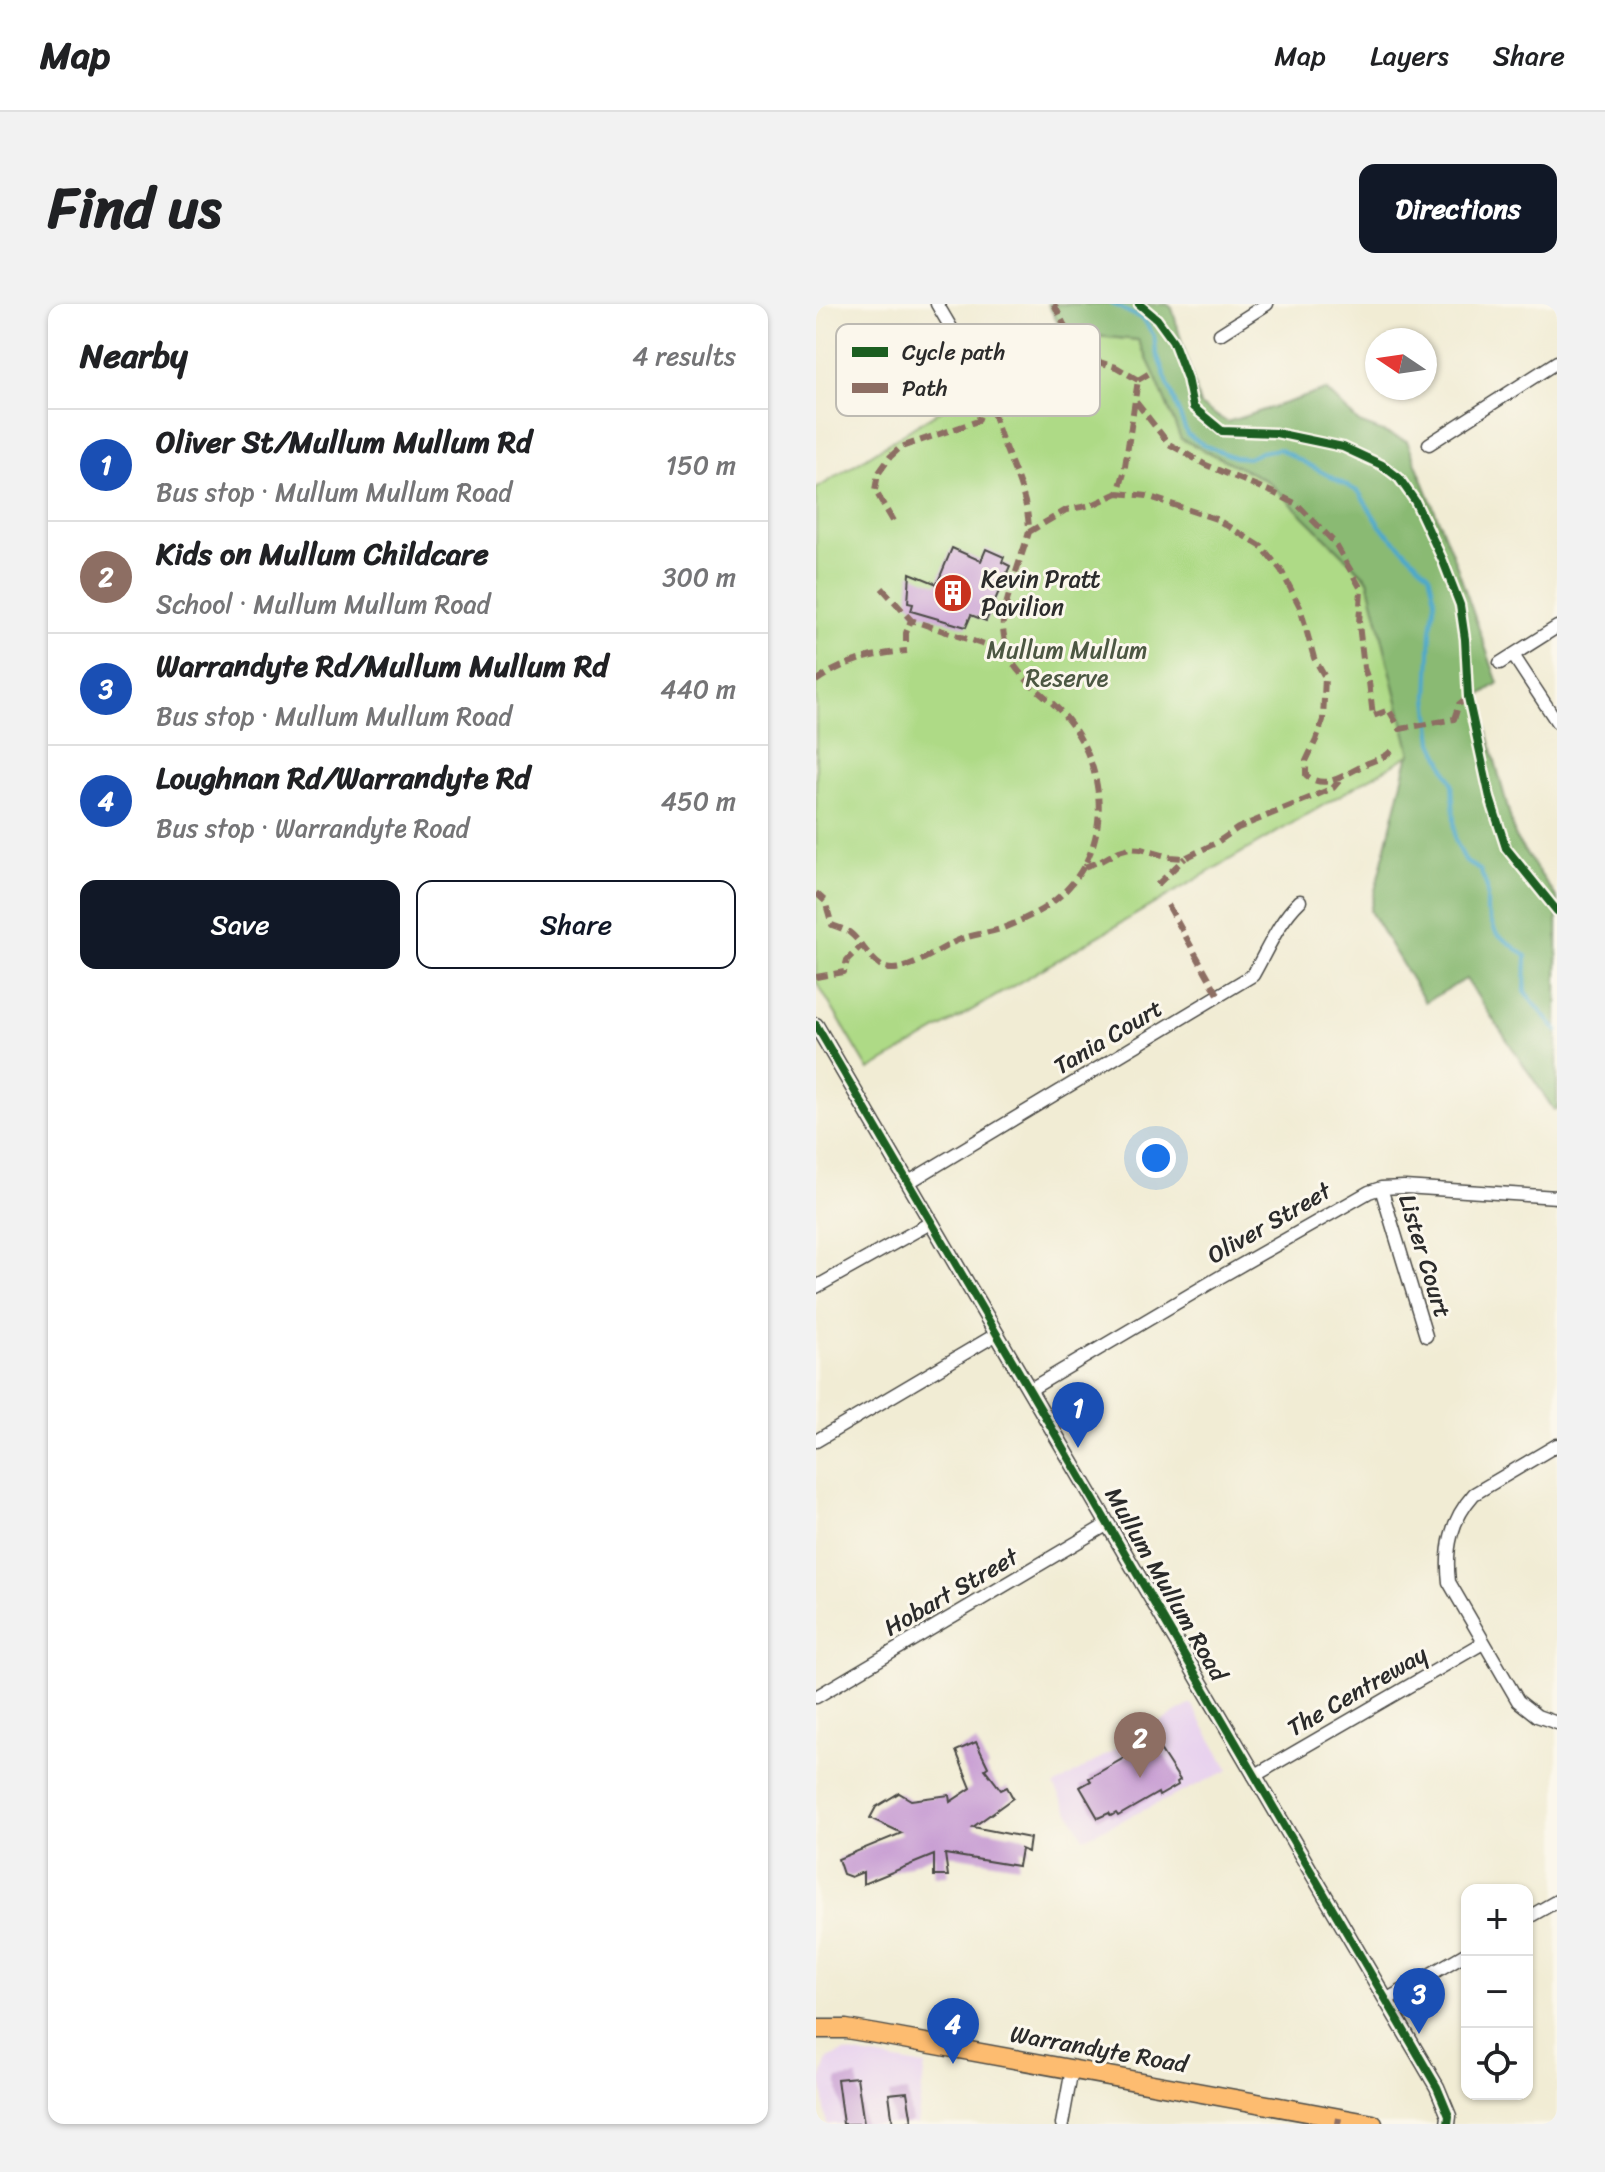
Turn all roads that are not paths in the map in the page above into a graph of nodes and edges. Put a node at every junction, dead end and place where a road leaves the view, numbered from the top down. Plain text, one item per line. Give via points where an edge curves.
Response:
1 (937, 304) edge
2 (1267, 304) edge
3 (949, 324) edge
4 (1220, 334) dead end
5 (1557, 362) edge
6 (1429, 444) dead end
7 (1557, 627) edge
8 (1513, 655) junction
9 (1500, 663) dead end
10 (1557, 722) edge
11 (1300, 901) dead end
12 (816, 1025) edge
13 (909, 1182) junction
14 (1381, 1188) junction
15 (1557, 1197) edge
16 (932, 1222) junction
17 (816, 1287) edge
18 (997, 1334) junction
19 (1426, 1336) dead end
20 (1029, 1390) junction
21 (816, 1441) edge
22 (1557, 1445) edge
23 (1108, 1524) junction
24 (1483, 1643) junction
25 (816, 1697) edge
26 (1557, 1723) edge
27 (1254, 1776) junction
28 (1557, 1901) edge
29 (1533, 1915) edge
30 (1462, 1956) edge
31 (1386, 2000) junction
32 (816, 2029) edge
33 (1072, 2069) junction
34 (1062, 2124) edge
35 (1373, 2124) edge
36 (1448, 2124) edge

1 - 3 street
2 - 4 street
5 - 6 street
7 - 8 street
8 - 9 street
8 - 10 street
11 - 13 street, Tania Court via 1277,927 1253,975
12 - 13 street, Mullum Mullum Road
13 - 16 street, Mullum Mullum Road
14 - 15 street, Oliver Street
14 - 19 street, Lister Court
14 - 20 street, Oliver Street
16 - 17 street
16 - 18 street, Mullum Mullum Road
18 - 20 street, Mullum Mullum Road
18 - 21 street
20 - 23 street, Mullum Mullum Road
22 - 24 street via 1474,1494 1455,1520 1449,1540 1449,1582
23 - 25 street, Hobart Street
23 - 27 street, Mullum Mullum Road
24 - 26 street via 1518,1701
24 - 27 street, The Centreway
27 - 31 street, Mullum Mullum Road
28 - 29 street
30 - 31 street
31 - 36 street, Mullum Mullum Road via 1437,2087
32 - 33 main road, Warrandyte Road via 846,2029
33 - 34 street
33 - 35 main road, Warrandyte Road

